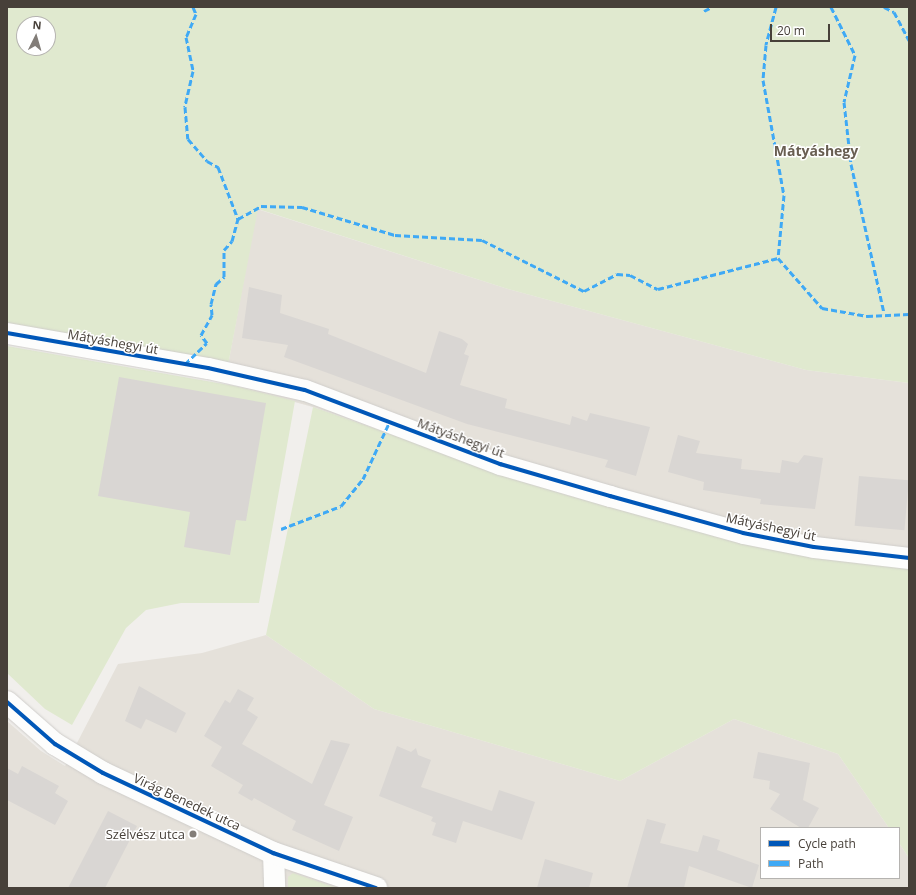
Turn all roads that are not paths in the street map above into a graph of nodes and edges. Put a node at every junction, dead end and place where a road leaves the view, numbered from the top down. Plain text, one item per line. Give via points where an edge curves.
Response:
1 (7, 333) edge
2 (909, 558) edge
3 (7, 702) edge
4 (273, 853) junction
5 (274, 888) edge
6 (376, 888) edge

1 - 2 street, Mátyáshegyi út via 229,372 305,390 500,464 743,533 814,546
3 - 4 street, Virág Benedek utca via 55,744 103,773
4 - 5 street
4 - 6 street, Virág Benedek utca

